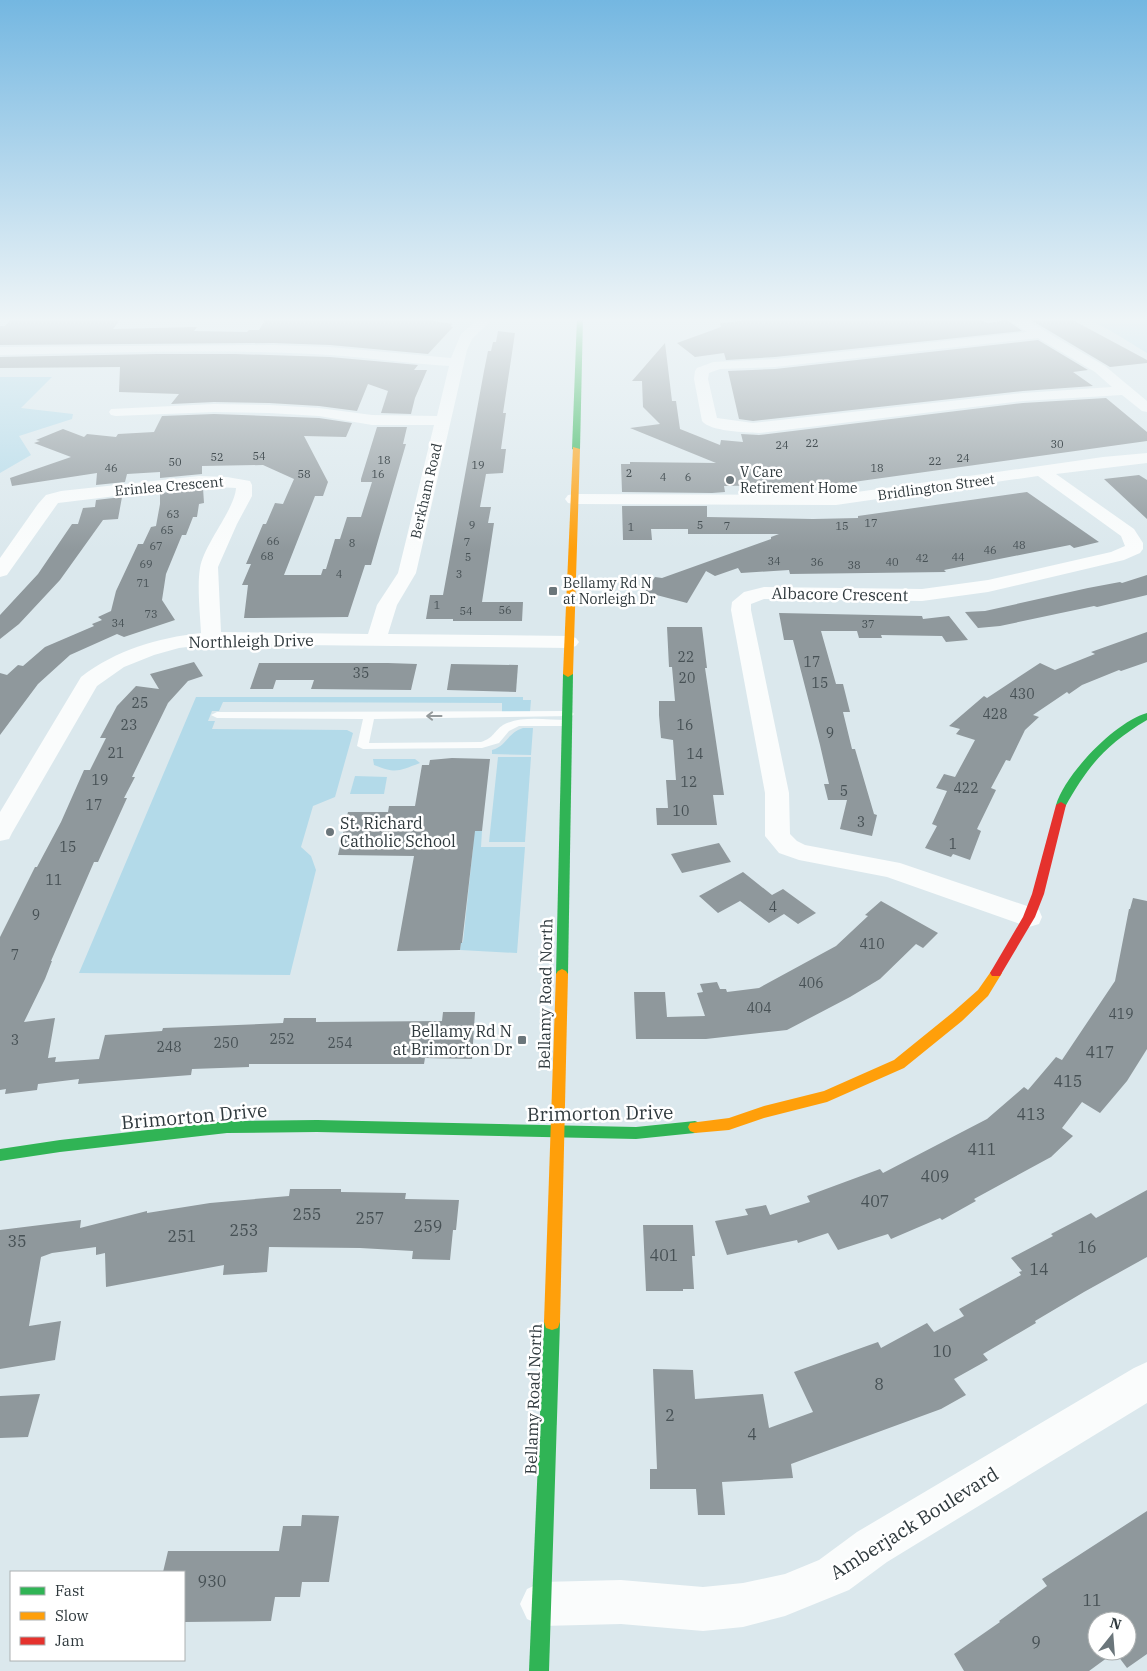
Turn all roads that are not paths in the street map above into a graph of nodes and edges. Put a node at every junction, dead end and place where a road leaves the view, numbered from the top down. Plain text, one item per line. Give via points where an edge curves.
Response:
1 (449, 395) edge
2 (577, 395) edge
3 (704, 395) edge
4 (1039, 395) edge
5 (1131, 395) edge
6 (1147, 408) edge
7 (116, 412) dead end
8 (443, 421) junction
9 (1147, 458) edge
10 (1042, 471) junction
11 (574, 499) junction
12 (0, 571) edge
13 (211, 638) junction
14 (377, 640) junction
15 (569, 642) junction
16 (217, 716) dead end
17 (369, 716) junction
18 (483, 716) junction
19 (1147, 716) edge
20 (567, 719) junction
21 (505, 729) junction
22 (0, 833) edge
23 (1029, 917) junction
24 (558, 1132) junction
25 (0, 1156) edge
26 (1147, 1381) edge
27 (542, 1604) junction
28 (540, 1671) edge

1 - 8 street, Berkham Road
2 - 11 street, Bellamy Road North
3 - 4 street via 710,421 741,428 760,428
5 - 6 street
7 - 8 street via 269,409 372,420
8 - 14 street, Berkham Road via 407,573 387,605
9 - 10 street, Bridlington Street
10 - 11 street, Bridlington Street via 836,500
10 - 23 street, Albacore Crescent via 1128,533 1134,549 1108,558 959,591 896,596 764,594 751,596 742,602 741,610 777,793 778,836 788,847 891,869
11 - 15 street, Bellamy Road North
12 - 13 street, Erinlea Crescent via 52,499 199,481 238,483 244,485 244,496 209,567
13 - 14 street, Northleigh Drive
13 - 22 street, Northleigh Drive via 163,645 136,653 89,682
14 - 15 street, Northleigh Drive
15 - 20 street, Bellamy Road North
16 - 17 lane
18 -> 17 lane
17 - 21 lane via 363,746 482,745 495,741
18 - 20 lane
18 - 21 lane via 497,720
19 - 23 street, Brimorton Drive via 1096,751 1063,798
20 - 21 lane via 517,723
20 - 24 street, Bellamy Road North
23 - 24 street, Brimorton Drive via 983,993 899,1064 828,1096 729,1124 636,1133
24 - 25 street, Brimorton Drive via 227,1127
24 - 27 street, Bellamy Road North
26 - 27 street, Amberjack Boulevard via 872,1547 834,1575 785,1595 743,1605 703,1609 621,1602
27 - 28 street, Bellamy Road North

